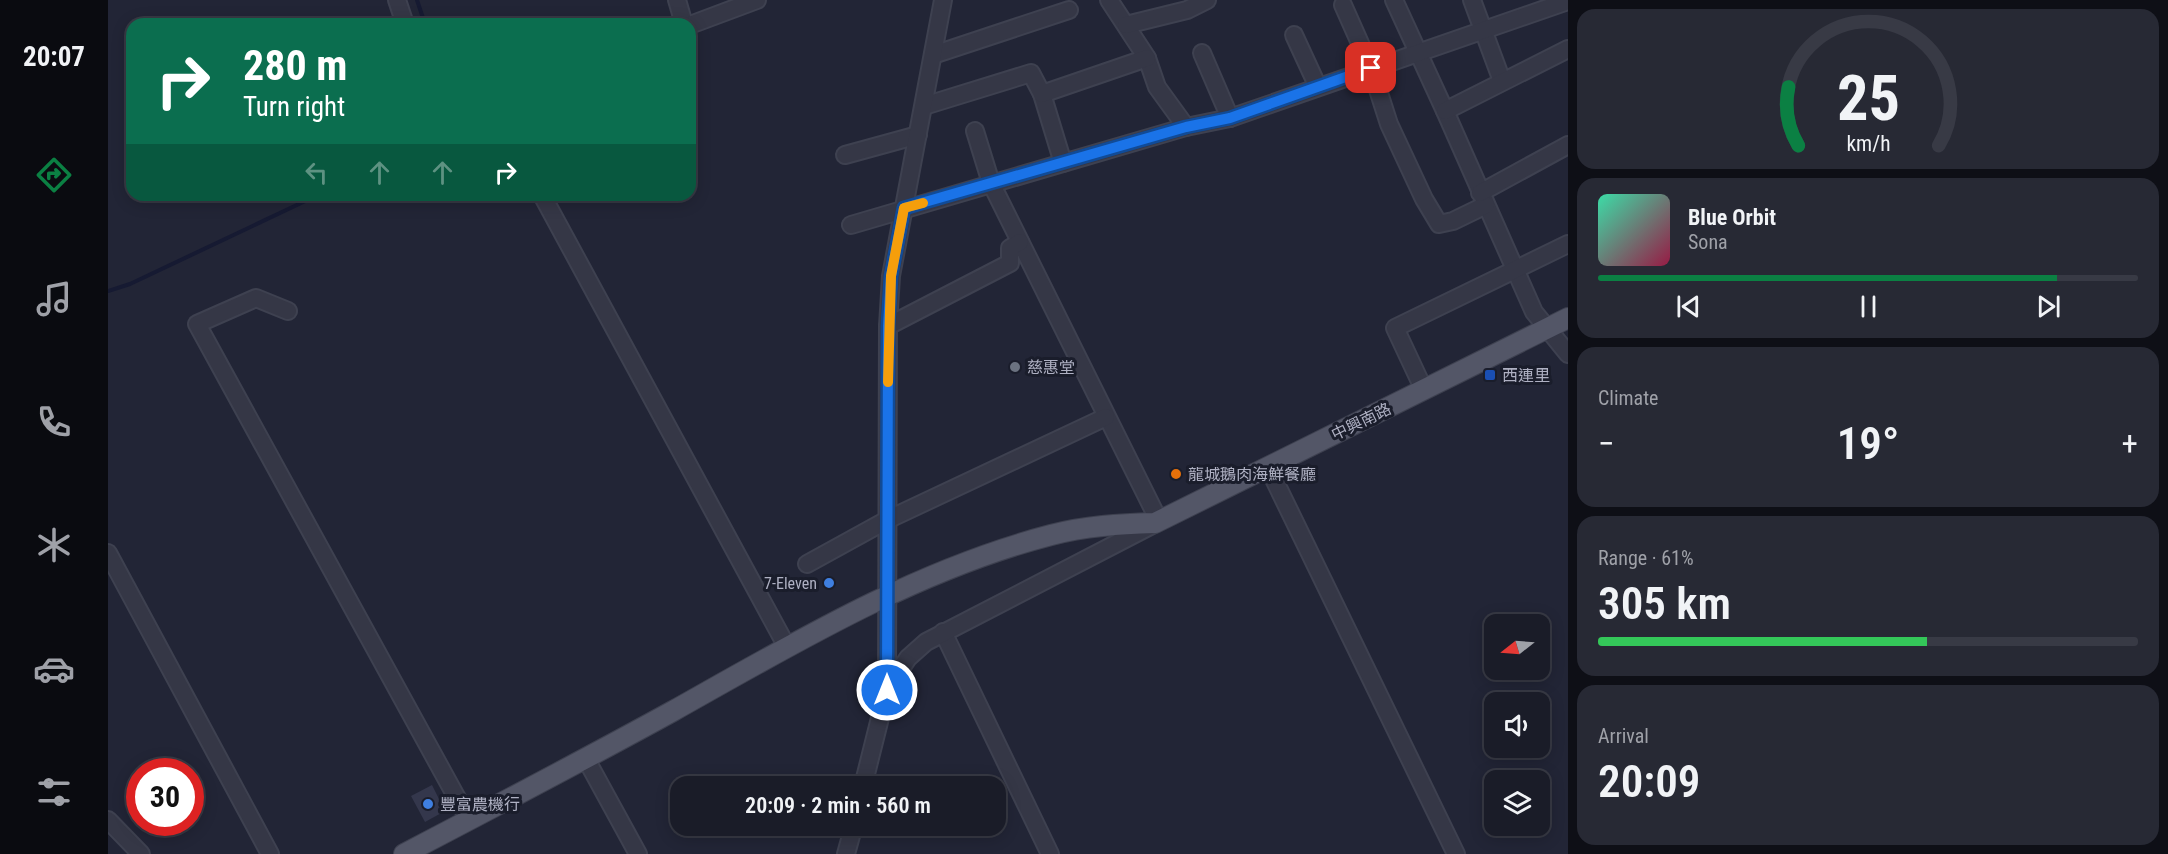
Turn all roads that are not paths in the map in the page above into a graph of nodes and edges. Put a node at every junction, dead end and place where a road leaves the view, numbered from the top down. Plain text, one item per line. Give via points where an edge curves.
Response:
1 (398, 0) edge
2 (677, 0) edge
3 (757, 0) edge
4 (943, 0) edge
5 (1110, 0) edge
6 (1207, 0) edge
7 (1394, 0) edge
8 (1472, 0) edge
9 (1568, 1) edge
10 (1185, 5) edge
11 (1343, 6) dead end
12 (1069, 10) dead end
13 (403, 18) edge
14 (682, 18) edge
15 (696, 23) edge
16 (1126, 25) junction
17 (1484, 31) junction
18 (1294, 35) dead end
19 (1568, 49) edge
20 (1419, 52) junction
21 (1202, 53) dead end
22 (933, 55) junction
23 (1147, 58) junction
24 (1371, 68) junction
25 (1502, 81) junction
26 (1318, 87) junction
27 (1042, 94) junction
28 (924, 106) junction
29 (1446, 111) junction
30 (1230, 118) junction
31 (1186, 127) junction
32 (975, 131) dead end
33 (918, 135) junction
34 (1568, 146) edge
35 (845, 155) dead end
36 (1063, 163) junction
37 (991, 183) junction
38 (1483, 199) junction
39 (545, 201) edge
40 (904, 208) junction
41 (851, 225) dead end
42 (1020, 242) junction
43 (1568, 244) edge
44 (1516, 268) junction
45 (288, 311) dead end
46 (1568, 318) edge
47 (888, 326) junction
48 (1548, 329) junction
49 (1568, 354) edge
50 (1424, 390) junction
51 (1106, 417) junction
52 (1268, 467) junction
53 (887, 520) junction
54 (1157, 522) junction
55 (108, 553) edge
56 (807, 564) dead end
57 (886, 595) junction
58 (942, 632) junction
59 (787, 647) junction
60 (887, 690) junction
61 (586, 759) junction
62 (866, 776) edge
63 (108, 820) edge
64 (469, 820) junction
65 (851, 836) edge
66 (141, 854) edge
67 (270, 854) edge
68 (404, 854) edge
69 (638, 854) edge
70 (846, 854) edge
71 (1050, 854) edge
72 (1456, 854) edge

1 - 13 street
2 - 14 street
3 - 15 street
4 - 22 street
5 - 16 street
6 - 10 street
7 - 20 street
8 - 17 street
9 - 17 street
10 - 16 street
11 - 24 street
12 - 22 street
16 - 23 street
17 - 20 street
17 - 25 street
18 - 26 street
19 - 25 street
20 - 24 street
20 - 29 street
21 - 30 street
22 - 28 street
23 - 27 street
23 - 31 street via 1157,87
24 - 26 street
24 - 38 street via 1389,124 1439,224 1453,221
25 - 29 street
26 - 30 street
27 - 28 street via 1031,73
27 - 36 street
28 - 33 street
29 - 38 street
30 - 31 street
31 - 36 street
32 - 37 street
33 - 35 street
33 - 40 street
34 - 38 street
36 - 37 street
37 - 40 street
37 - 42 street
38 - 44 street
39 - 59 street
40 - 41 street
40 - 47 street via 891,276
42 - 47 street via 1010,248 1010,264
42 - 51 street
43 - 44 street
44 - 48 street via 1534,312
44 - 50 street via 1395,328
45 - 64 street via 256,298 197,324
46 - 48 main road, 中興南路
47 - 53 street
48 - 49 street
48 - 50 main road, 中興南路
50 - 52 main road, 中興南路
51 - 53 street
51 - 54 street
52 - 54 main road, 中興南路
52 - 72 street
53 - 56 street
53 - 57 street
54 - 57 main road via 1116,524 1052,535 974,560
54 - 58 street
55 - 67 street
57 - 59 main road
57 - 60 street
58 - 60 street via 908,658
58 - 71 street
59 - 61 main road
60 - 62 street
61 - 64 main road
61 - 69 street
63 - 66 street
64 - 68 main road
65 - 70 street

